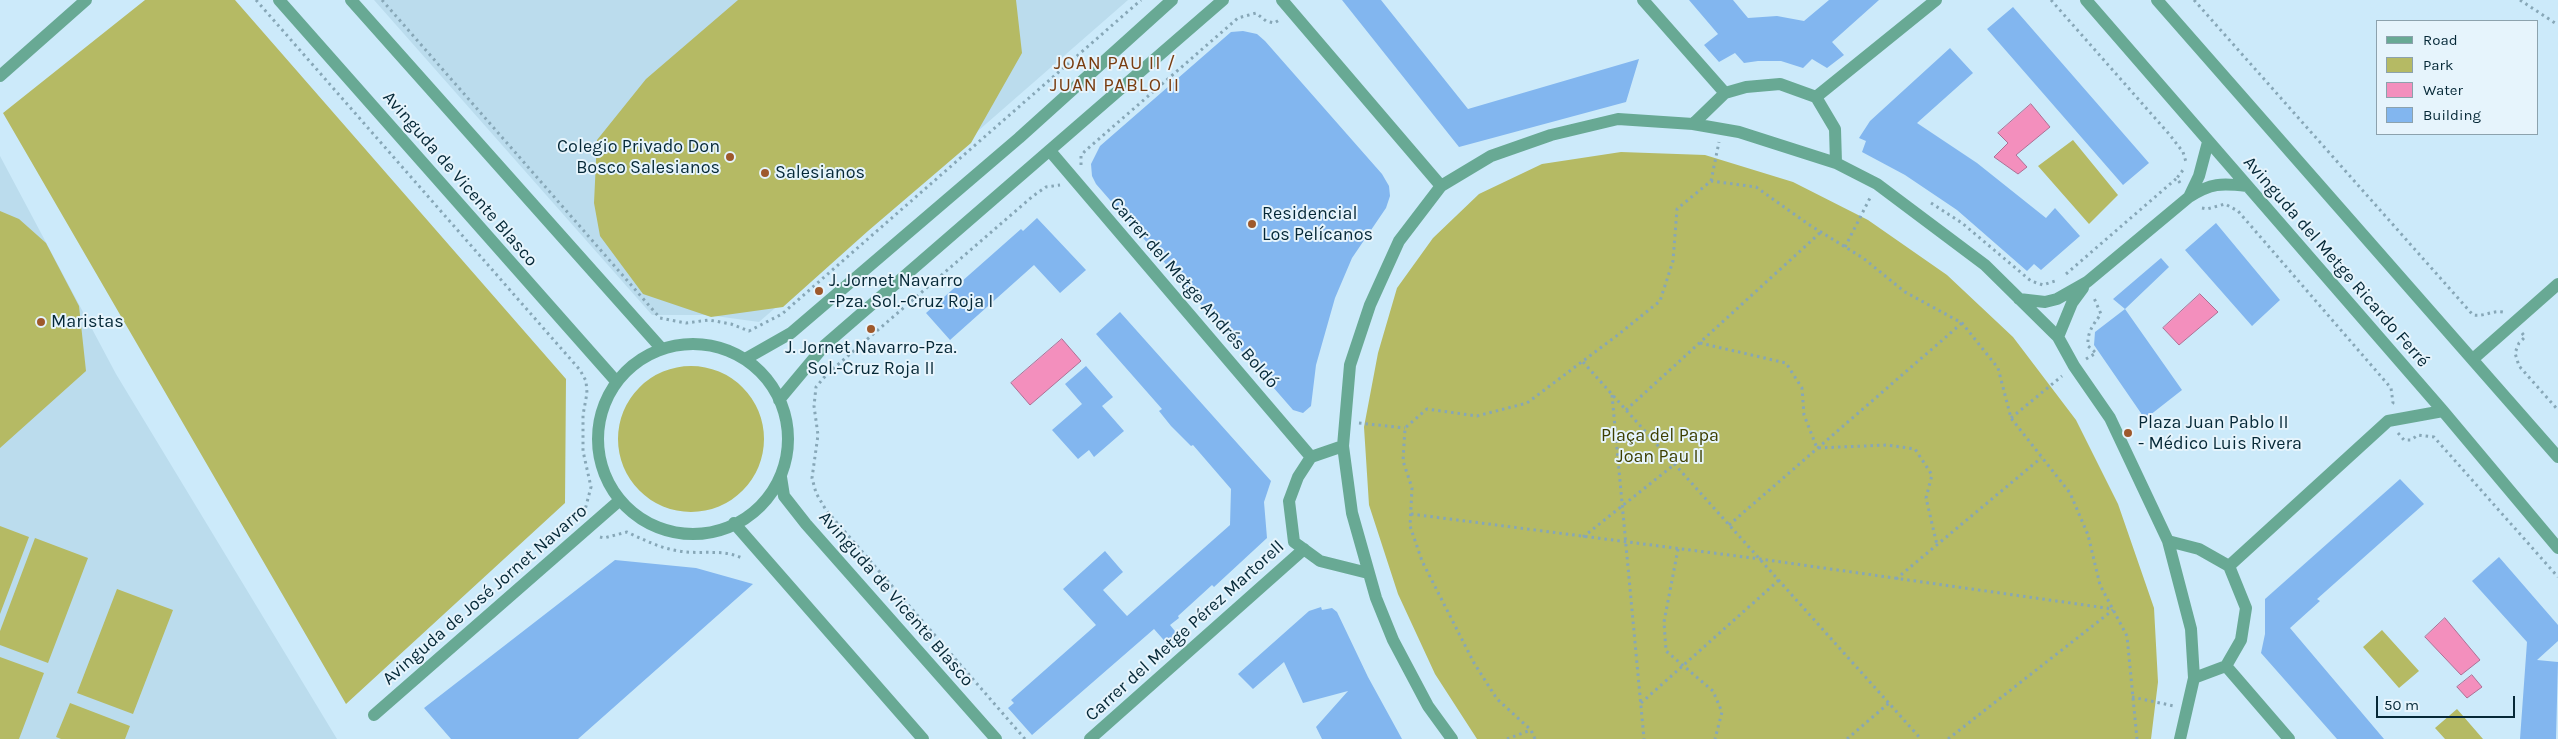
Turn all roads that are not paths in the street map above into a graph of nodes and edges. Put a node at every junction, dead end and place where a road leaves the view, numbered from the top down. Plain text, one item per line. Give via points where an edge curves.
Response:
1 (86, 0) edge
2 (278, 0) edge
3 (351, 0) edge
4 (1172, 0) edge
5 (1223, 0) edge
6 (1282, 0) edge
7 (1643, 0) edge
8 (1936, 0) edge
9 (2086, 0) edge
10 (2157, 0) edge
11 (0, 76) edge
12 (1725, 93) junction
13 (1816, 97) junction
14 (1693, 124) junction
15 (2208, 142) junction
16 (1050, 151) junction
17 (1836, 163) junction
18 (1441, 186) junction
19 (2247, 186) junction
20 (2188, 197) junction
21 (2087, 282) junction
22 (2558, 284) edge
23 (2019, 299) junction
24 (2058, 337) junction
25 (661, 348) junction
26 (747, 358) junction
27 (2473, 360) junction
28 (615, 380) junction
29 (778, 400) junction
30 (2443, 411) junction
31 (1343, 446) junction
32 (1311, 457) junction
33 (2558, 457) edge
34 (781, 477) junction
35 (620, 500) junction
36 (734, 523) junction
37 (2168, 541) junction
38 (2558, 548) edge
39 (1304, 549) junction
40 (2229, 566) junction
41 (1368, 573) junction
42 (2226, 666) junction
43 (2194, 678) junction
44 (374, 716) dead end
45 (923, 739) edge
46 (996, 739) edge
47 (1090, 739) edge
48 (1452, 739) edge
49 (2180, 739) edge
50 (2289, 739) edge

1 - 11 street
2 - 28 street, Avinguda de Vicente Blasco
3 - 25 street, Avinguda de Vicente Blasco
4 - 26 street via 1019,138 792,333
5 - 16 street
6 - 18 street
7 - 12 street
8 - 13 street
9 - 15 street, Avinguda del Metge Ricardo Ferré
10 - 27 street
12 - 13 street via 1746,87 1780,84
12 - 14 street
13 - 17 street via 1835,129
14 - 17 street via 1765,138
14 - 18 street via 1618,118 1551,135 1491,156
15 - 19 street, Avinguda del Metge Ricardo Ferré
15 - 20 street via 2199,176
16 - 29 street via 825,345
16 - 32 street, Carrer del Metge Andrés Boldó
17 - 23 street via 1877,184 1985,265
18 - 31 street via 1399,241 1370,305 1350,366
19 - 20 street via 2206,186
19 - 30 street, Avinguda del Metge Ricardo Ferré
20 - 21 street
21 - 23 street via 2057,299 2045,302
21 - 24 street via 2072,303
22 - 27 street
23 - 24 street
24 - 37 street via 2110,418
25 - 26 street via 695,341
25 - 28 street
26 - 29 street
27 - 33 street
28 - 35 street via 607,396 599,431 603,470
29 - 34 street via 790,432
30 - 38 street, Avinguda del Metge Ricardo Ferré
30 - 40 street via 2388,421
31 - 32 street
31 - 41 street via 1352,513
32 - 39 street via 1298,477 1289,501 1294,542
34 - 36 street via 757,508
34 - 46 street, Avinguda de Vicente Blasco via 784,496 806,524
35 - 36 street via 638,518 666,531 707,534
35 - 44 street, Avinguda de José Jornet Navarro
36 - 45 street
37 - 40 street via 2199,549
37 - 43 street via 2191,629
39 - 41 street via 1320,561
39 - 47 street, Carrer del Metge Pérez Martorell
40 - 42 street via 2246,608 2241,640
41 - 48 street via 1393,640 1428,706
42 - 43 street
42 - 50 street
43 - 49 street

